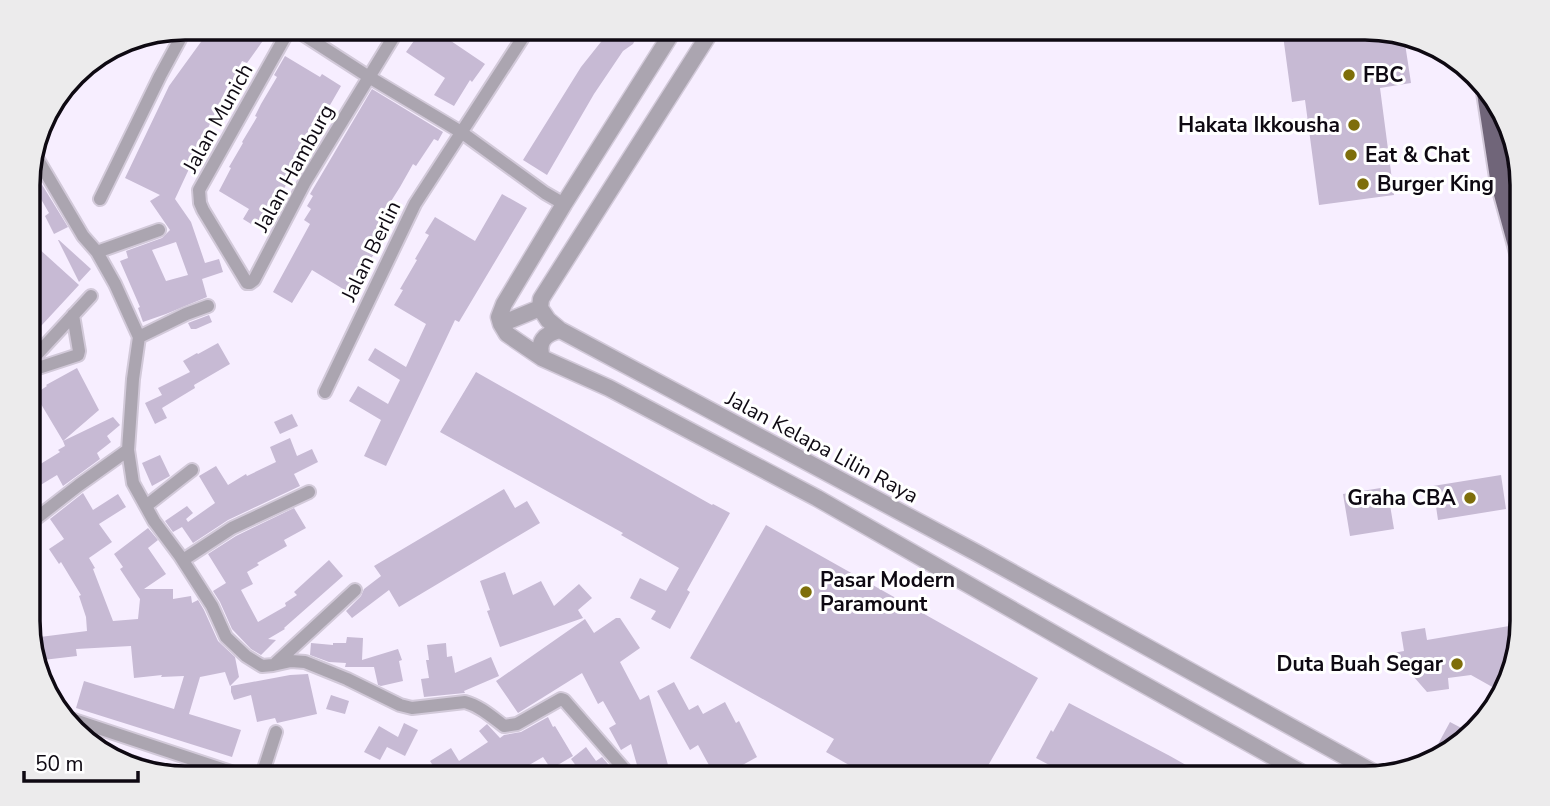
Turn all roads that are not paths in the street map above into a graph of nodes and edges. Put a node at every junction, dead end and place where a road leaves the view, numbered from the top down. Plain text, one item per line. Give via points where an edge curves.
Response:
1 (179, 40) edge
2 (285, 40) edge
3 (311, 40) edge
4 (392, 40) edge
5 (521, 40) edge
6 (667, 40) edge
7 (705, 40) edge
8 (369, 77) junction
9 (1490, 112) edge
10 (461, 132) junction
11 (41, 165) edge
12 (100, 199) dead end
13 (564, 204) junction
14 (1510, 218) edge
15 (159, 230) dead end
16 (97, 252) junction
17 (254, 280) joint
18 (91, 296) dead end
19 (208, 306) dead end
20 (540, 309) junction
21 (73, 315) junction
22 (501, 324) junction
23 (560, 330) junction
24 (139, 337) junction
25 (41, 350) edge
26 (542, 358) junction
27 (41, 367) edge
28 (325, 392) dead end
29 (128, 450) junction
30 (192, 470) dead end
31 (309, 492) dead end
32 (146, 506) junction
33 (40, 515) edge
34 (183, 560) junction
35 (355, 590) dead end
36 (273, 665) junction
37 (82, 722) edge
38 (276, 732) dead end
39 (1288, 765) edge
40 (1360, 765) edge
41 (213, 766) edge
42 (265, 766) edge
43 (621, 766) edge

1 - 12 street
2 - 17 street, Jalan Munich via 199,190 203,210 247,283
3 - 8 street
4 - 8 street, Jalan Hamburg
5 - 10 street, Jalan Berlin
6 - 13 street
7 - 20 street via 541,299
8 - 10 street
8 - 17 street, Jalan Hamburg via 305,182
9 - 14 main road
10 - 13 street
10 - 28 street, Jalan Berlin via 415,204
11 - 16 street
13 - 22 street via 505,303
15 - 16 street
16 - 24 street
18 - 21 street
19 - 24 street
20 - 22 street
20 - 23 street, Jalan Kelapa Lilin Raya
21 - 25 street
21 - 27 street via 78,355
22 - 26 street via 507,334
23 - 26 street via 540,343
23 - 40 street, Jalan Kelapa Lilin Raya
24 - 29 street
26 - 39 street via 609,388 817,498
29 - 32 street via 133,483
29 - 33 street
30 - 32 street
31 - 34 street via 232,528
32 - 34 street
34 - 36 street via 226,637 262,666
35 - 36 street
36 - 43 street via 305,662 412,708 471,703 504,726 517,724 561,699
37 - 41 street
38 - 42 street

